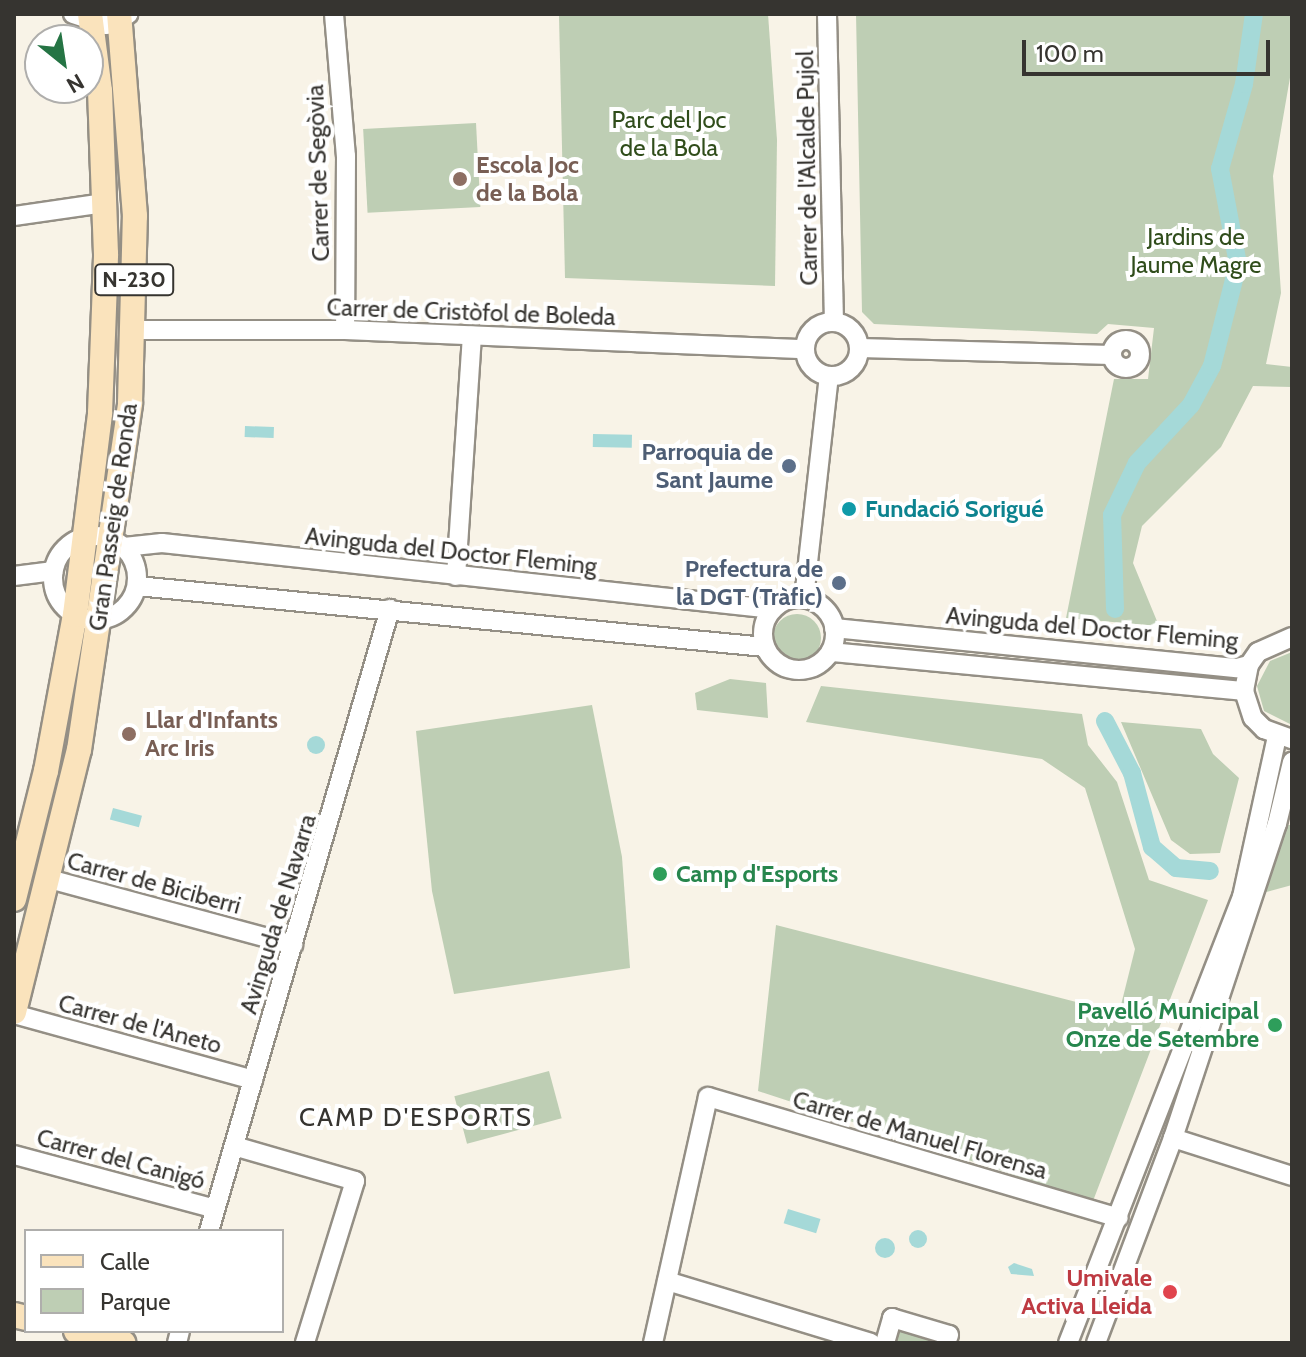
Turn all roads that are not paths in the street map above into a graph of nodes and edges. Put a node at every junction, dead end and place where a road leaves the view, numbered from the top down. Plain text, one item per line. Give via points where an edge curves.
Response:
1 (334, 14) edge
2 (827, 14) edge
3 (123, 16) edge
4 (85, 17) edge
5 (104, 203) junction
6 (14, 216) edge
7 (834, 322) junction
8 (134, 330) junction
9 (345, 330) junction
10 (472, 336) junction
11 (860, 348) junction
12 (805, 349) junction
13 (1111, 355) dead end
14 (829, 376) junction
15 (107, 541) junction
16 (14, 576) edge
17 (456, 576) junction
18 (49, 578) junction
19 (137, 586) junction
20 (804, 598) junction
21 (390, 609) junction
22 (773, 609) junction
23 (87, 618) junction
24 (834, 628) junction
25 (1292, 637) edge
26 (765, 647) junction
27 (831, 652) junction
28 (1249, 665) junction
29 (1244, 691) junction
30 (1285, 737) edge
31 (1292, 762) edge
32 (21, 846) edge
33 (49, 879) junction
34 (14, 899) edge
35 (293, 945) junction
36 (14, 1013) edge
37 (253, 1080) junction
38 (1173, 1138) junction
39 (234, 1146) junction
40 (14, 1155) edge
41 (1292, 1176) edge
42 (215, 1209) junction
43 (1119, 1218) junction
44 (210, 1229) edge
45 (667, 1281) junction
46 (84, 1333) edge
47 (123, 1343) edge
48 (305, 1343) edge
49 (653, 1343) edge
50 (871, 1343) edge
51 (885, 1343) edge
52 (946, 1343) edge
53 (1068, 1343) edge
54 (1096, 1343) edge

1 - 9 street, Carrer de Segòvia via 346,156
2 - 7 street, Carrer de l'Alcalde Pujol
3 - 4 street
3 - 8 main road, Gran Passeig de Ronda / N-230 via 135,216
4 - 5 main road, Gran Passeig de Ronda / N-230 via 100,91
5 - 6 street
5 - 15 main road, Gran Passeig de Ronda / N-230
7 - 11 street via 855,333
7 - 12 street via 814,329
8 - 9 street, Carrer de Cristòfol de Boleda
8 - 15 main road, Gran Passeig de Ronda / N-230 via 130,403
9 - 10 street, Carrer de Cristòfol de Boleda
10 - 12 street, Carrer de Cristòfol de Boleda
10 - 17 street
11 - 13 street
11 - 14 street via 848,371
12 - 14 street via 809,364
14 - 20 street
15 - 17 street, Avinguda del Doctor Fleming
15 - 18 street via 62,552
15 - 19 street via 133,559
15 - 23 main road, Gran Passeig de Ronda / N-230
16 - 18 street
17 - 22 street, Avinguda del Doctor Fleming
18 - 23 street
19 - 21 street
19 - 23 street via 124,609
20 - 22 street
20 - 24 street via 823,607
21 - 26 street
21 - 35 street, Avinguda de Navarra
22 - 26 street via 763,627
23 - 32 main road, Gran Passeig de Ronda / N-230
23 - 33 main road, Gran Passeig de Ronda / N-230 via 79,750
24 - 27 street
24 - 28 street, Avinguda del Doctor Fleming via 1237,668
25 - 28 street via 1271,642
26 - 27 street via 793,670 812,668
27 - 29 street, Avinguda del Doctor Fleming
28 - 29 street
29 - 30 street via 1253,718
30 - 43 street via 1242,897
31 - 38 street via 1277,824
32 - 34 main road, Gran Passeig de Ronda / N-230
33 - 35 street, Carrer de Biciberri
33 - 36 main road, Gran Passeig de Ronda / N-230
35 - 37 street, Avinguda de Navarra
36 - 37 street, Carrer de l'Aneto
37 - 39 street, Avinguda de Navarra
38 - 41 street
38 - 54 street
39 - 42 street, Avinguda de Navarra
39 - 48 street via 355,1181
40 - 42 street, Carrer del Canigó
42 - 44 street, Avinguda de Navarra
43 - 45 street, Carrer de Manuel Florensa via 708,1097
43 - 53 street
45 - 49 street
45 - 50 street
46 - 47 main road
51 - 52 street via 892,1318 949,1335

